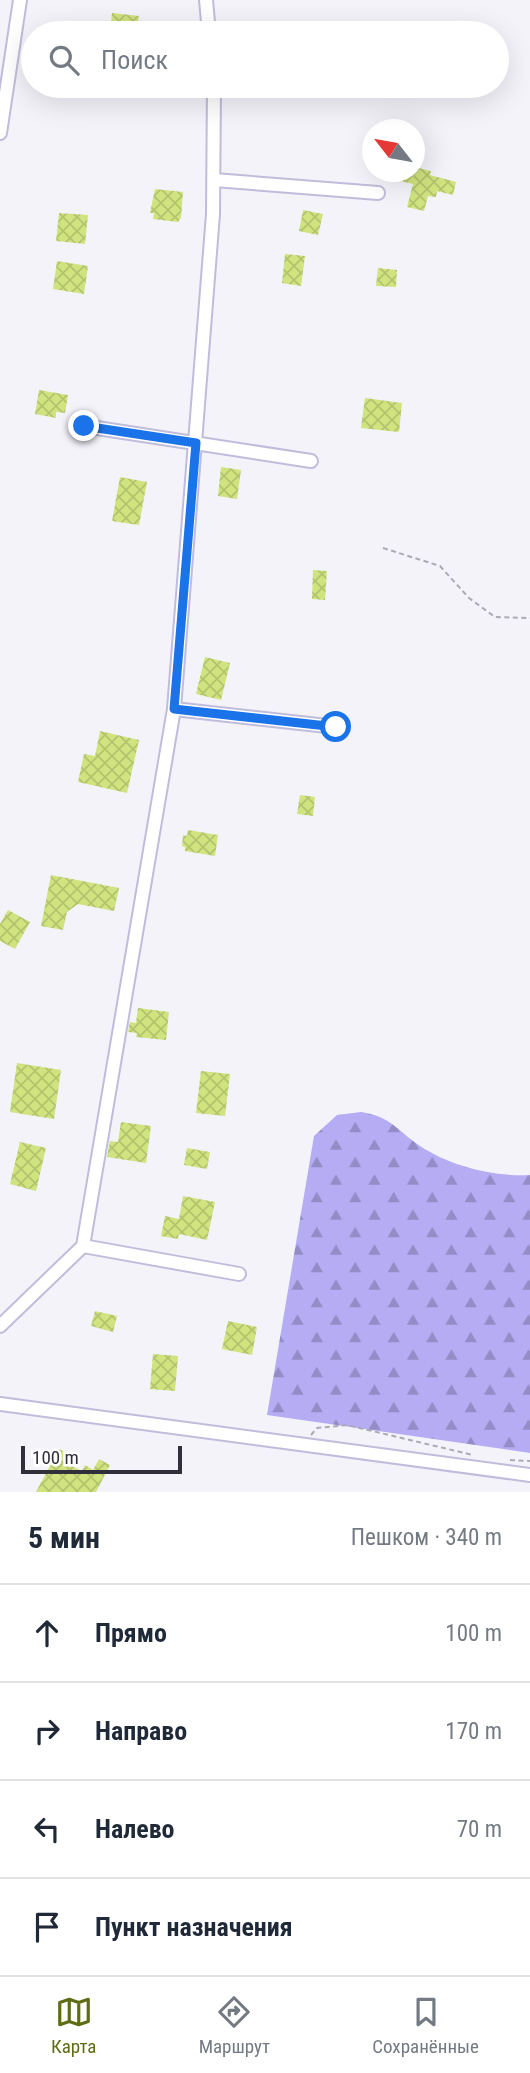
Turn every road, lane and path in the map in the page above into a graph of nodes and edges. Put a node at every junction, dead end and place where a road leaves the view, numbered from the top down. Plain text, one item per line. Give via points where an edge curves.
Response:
1 (20, 0) edge
2 (206, 0) edge
3 (208, 21) edge
4 (214, 98) edge
5 (0, 133) edge
6 (214, 180) junction
7 (378, 193) dead end
8 (84, 426) dead end
9 (196, 443) junction
10 (311, 461) dead end
11 (383, 548) dead end
12 (530, 618) edge
13 (174, 709) junction
14 (336, 727) dead end
15 (83, 1246) junction
16 (239, 1274) dead end
17 (0, 1326) edge
18 (0, 1404) edge
19 (302, 1444) junction
20 (476, 1455) dead end
21 (503, 1459) dead end
22 (530, 1461) edge
23 (530, 1475) edge

1 - 5 street
2 - 3 street
4 - 6 street
6 - 7 street
6 - 9 street
8 - 9 street
9 - 10 street
9 - 13 street
11 - 12 path via 440,566 469,598 495,617
13 - 14 street
13 - 15 street
15 - 16 street
15 - 17 street
18 - 19 street
19 - 20 path via 317,1428 347,1425
19 - 23 street
21 - 22 path

